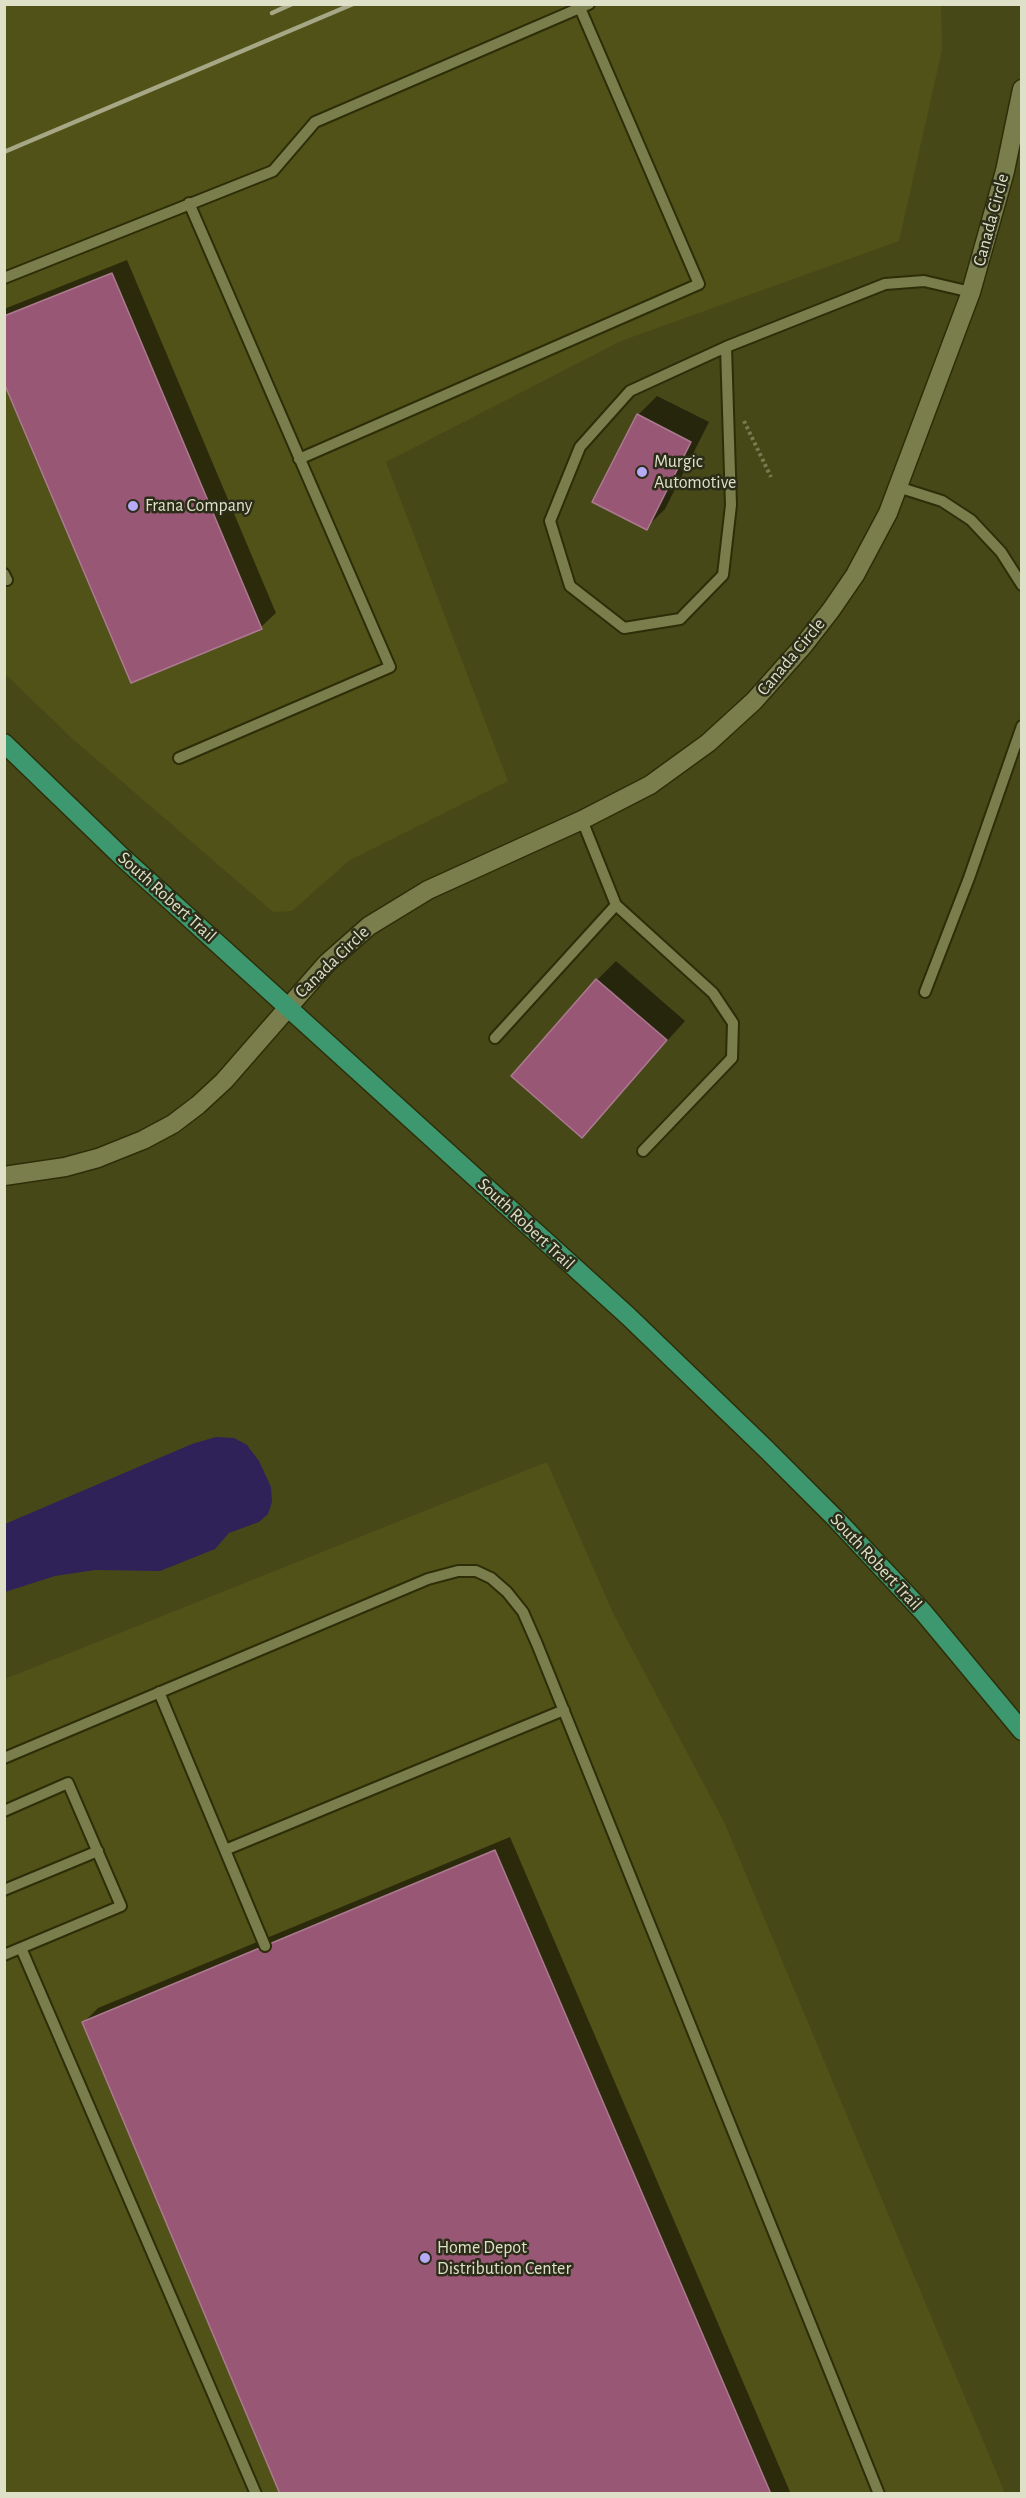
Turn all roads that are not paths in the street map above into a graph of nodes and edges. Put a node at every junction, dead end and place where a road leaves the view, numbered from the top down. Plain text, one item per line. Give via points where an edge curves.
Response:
1 (585, 6) edge
2 (1022, 89) edge
3 (189, 203) junction
4 (4, 278) edge
5 (971, 292) junction
6 (726, 347) junction
7 (298, 459) junction
8 (898, 487) junction
9 (1022, 585) edge
10 (1022, 726) edge
11 (4, 744) edge
12 (179, 758) dead end
13 (582, 820) junction
14 (616, 904) junction
15 (925, 992) dead end
16 (288, 1006) junction
17 (495, 1038) dead end
18 (643, 1151) dead end
19 (4, 1176) edge
20 (159, 1692) junction
21 (564, 1710) junction
22 (1022, 1731) edge
23 (4, 1758) edge
24 (4, 1811) edge
25 (225, 1850) junction
26 (98, 1851) junction
27 (4, 1890) edge
28 (265, 1946) dead end
29 (21, 1948) junction
30 (4, 1955) edge
31 (256, 2493) edge
32 (879, 2493) edge

1 - 3 lane via 315,122 273,171
1 - 7 lane via 699,284
2 - 5 street, Canada Circle via 1005,171
3 - 4 lane
3 - 7 lane
5 - 6 lane via 924,281 885,284
5 - 8 street, Canada Circle
6 - 6 lane via 630,391 580,447 550,521 570,586 624,628 680,619 723,574 731,505
7 - 12 lane via 390,667
8 - 9 lane via 942,501 971,520 1001,552
8 - 13 street, Canada Circle via 855,575 803,646 754,702 681,764 650,785
10 - 15 lane
11 - 16 main road, South Robert Trail
13 - 14 lane
13 - 16 street, Canada Circle via 442,883 390,911 341,950
14 - 17 lane
14 - 18 lane via 713,993 733,1023 732,1058
16 - 19 street, Canada Circle via 224,1081 173,1124 98,1158
16 - 22 main road, South Robert Trail via 628,1316 767,1450 924,1613
20 - 21 lane via 428,1579 476,1571 491,1578 523,1612
20 - 23 lane
20 - 25 lane
21 - 25 lane
21 - 32 lane
24 - 26 lane via 68,1784
25 - 28 lane
26 - 27 lane
26 - 29 lane via 121,1906
29 - 30 lane
29 - 31 lane

